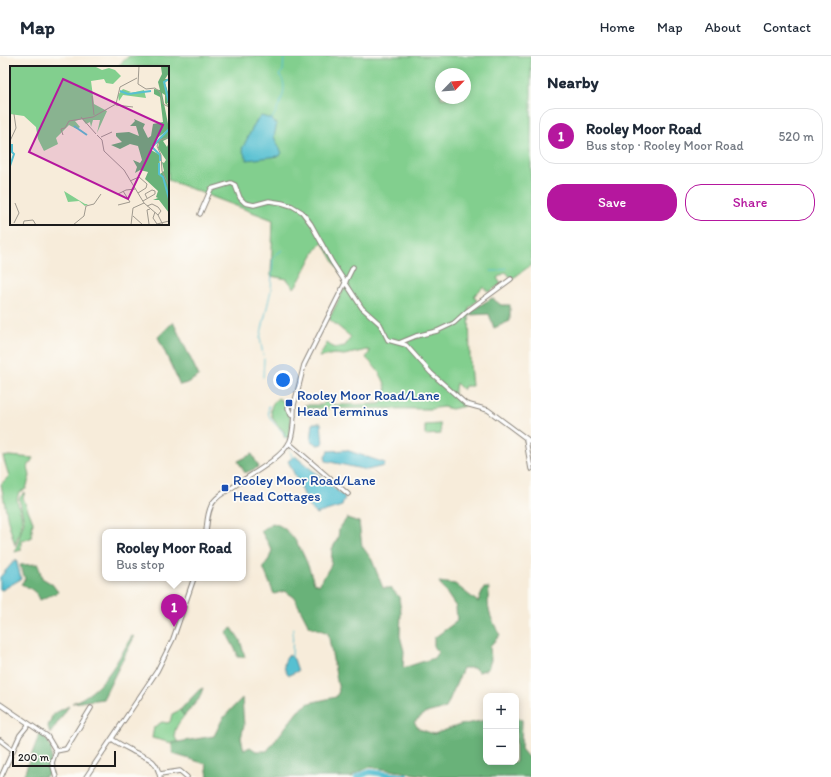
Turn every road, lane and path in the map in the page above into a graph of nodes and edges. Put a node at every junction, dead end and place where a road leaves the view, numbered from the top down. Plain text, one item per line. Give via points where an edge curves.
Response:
1 (200, 214) dead end
2 (353, 267) dead end
3 (510, 279) dead end
4 (346, 282) junction
5 (399, 343) junction
6 (294, 405) junction
7 (294, 416) junction
8 (526, 440) junction
9 (531, 442) edge
10 (289, 443) junction
11 (531, 469) edge
12 (348, 494) dead end
13 (207, 529) edge
14 (193, 581) edge
15 (0, 704) edge
16 (91, 708) dead end
17 (29, 724) junction
18 (112, 739) junction
19 (0, 740) edge
20 (13, 750) junction
21 (56, 751) junction
22 (160, 775) edge
23 (0, 777) edge
24 (56, 777) edge
25 (86, 777) edge
26 (187, 777) edge

1 - 4 street via 211,189 231,183 235,185 241,200 245,203 254,205 268,201 292,206 302,212 311,224
2 - 4 street
3 - 5 street via 454,323
4 - 5 street via 362,308 380,324 388,340
4 - 6 street via 304,365
5 - 8 street via 409,348 431,373 466,404 488,410
6 - 7 street
6 - 7 street via 289,404 288,408 290,415
7 - 10 street
8 - 9 street
8 - 11 street
10 - 12 street
10 - 13 street via 269,463 214,500
14 - 18 street via 173,639 157,671
15 - 17 street
16 - 21 street via 66,749
17 - 20 street
17 - 21 street via 47,736
18 - 22 street via 151,758
18 - 25 street
19 - 20 street
20 - 23 street
21 - 24 street via 52,763
22 - 26 street via 180,771

